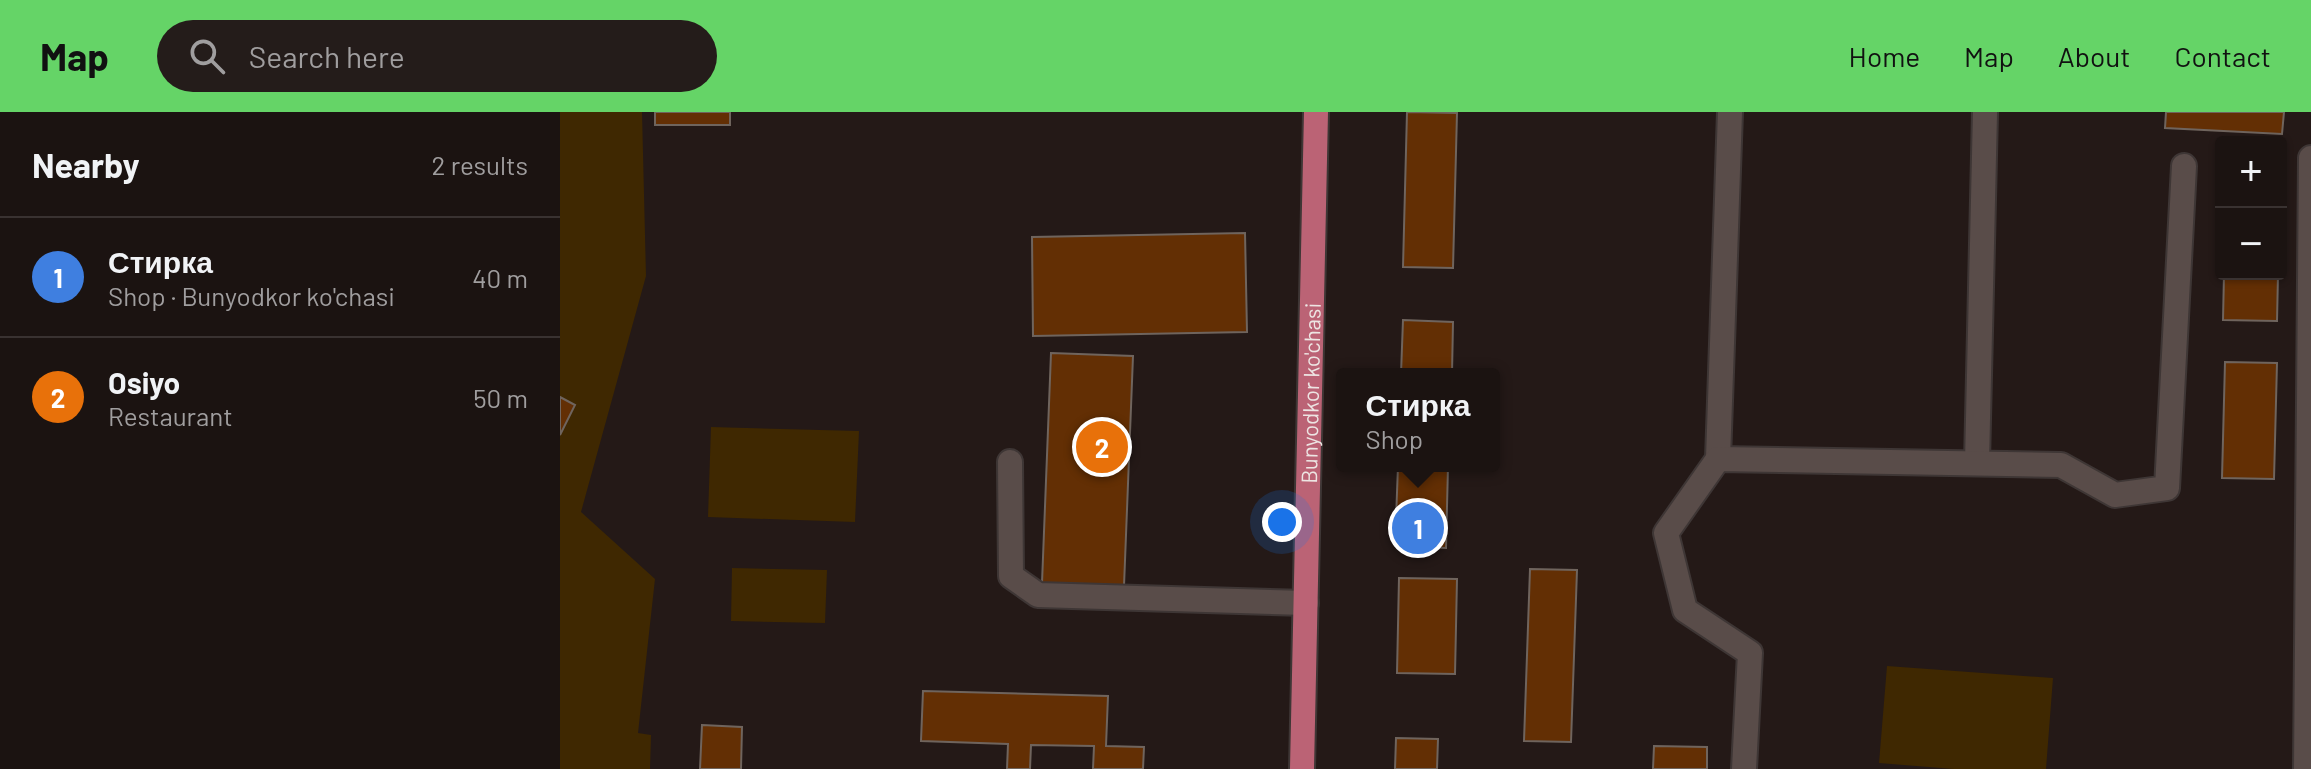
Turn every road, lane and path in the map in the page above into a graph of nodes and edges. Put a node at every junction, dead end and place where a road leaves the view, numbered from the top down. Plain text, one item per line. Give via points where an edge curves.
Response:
1 (1316, 112) edge
2 (1730, 112) edge
3 (1985, 112) edge
4 (2311, 158) edge
5 (2184, 166) dead end
6 (1718, 459) junction
7 (1010, 462) dead end
8 (1977, 463) junction
9 (1306, 603) junction
10 (1302, 769) edge
11 (1744, 769) edge
12 (2306, 769) edge

1 - 9 main road, Bunyodkor ko'chasi
2 - 6 street
3 - 8 street
4 - 12 street
5 - 8 street via 2167,488 2115,495 2061,465
6 - 8 street
6 - 11 street via 1666,533 1685,610 1750,653
7 - 9 street via 1011,576 1038,595
9 - 10 main road, Bunyodkor ko'chasi

